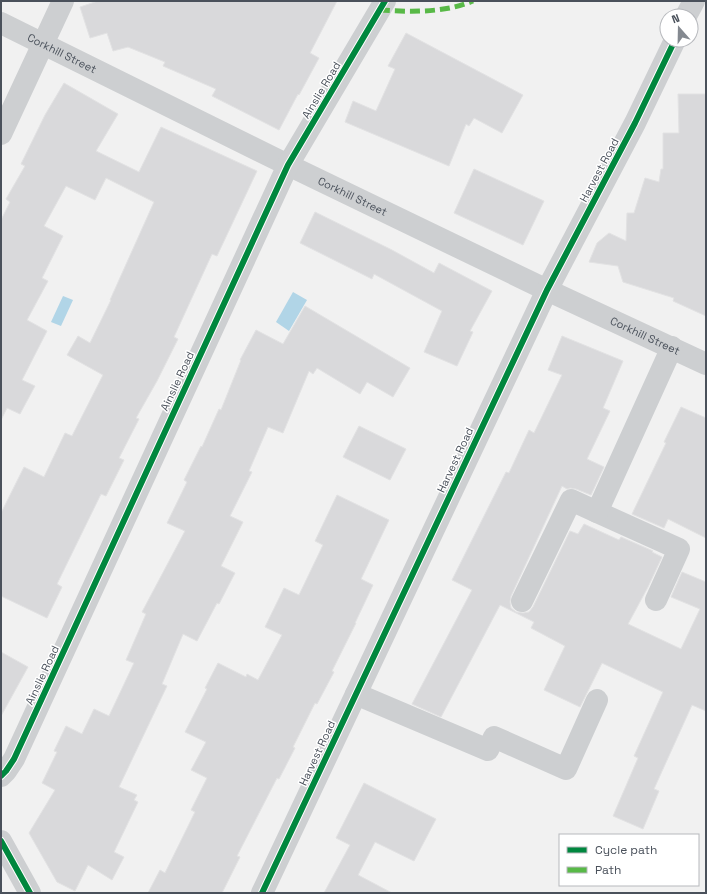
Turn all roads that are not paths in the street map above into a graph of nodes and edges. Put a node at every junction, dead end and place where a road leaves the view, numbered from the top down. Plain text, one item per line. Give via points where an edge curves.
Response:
1 (64, 1) edge
2 (385, 1) edge
3 (1, 23) edge
4 (44, 44) junction
5 (671, 48) edge
6 (1, 134) edge
7 (288, 165) junction
8 (547, 290) junction
9 (672, 347) junction
10 (706, 364) edge
11 (597, 512) junction
12 (656, 600) dead end
13 (522, 601) dead end
14 (356, 694) junction
15 (597, 700) dead end
16 (1, 776) edge
17 (1, 841) edge
18 (267, 891) edge
19 (30, 893) edge

1 - 4 street
2 - 7 street, Ainslie Road
3 - 4 street, Corkhill Street
4 - 6 street
4 - 7 street, Corkhill Street
5 - 8 street, Harvest Road via 635,123
7 - 8 street, Corkhill Street
7 - 16 street, Ainslie Road via 14,759
8 - 9 street, Corkhill Street
8 - 14 street, Harvest Road
9 - 10 street, Corkhill Street
9 - 11 street
11 - 12 street via 679,550
11 - 13 street via 571,500
14 - 15 street via 488,750 494,738 566,769
14 - 18 street, Harvest Road
17 - 19 street

